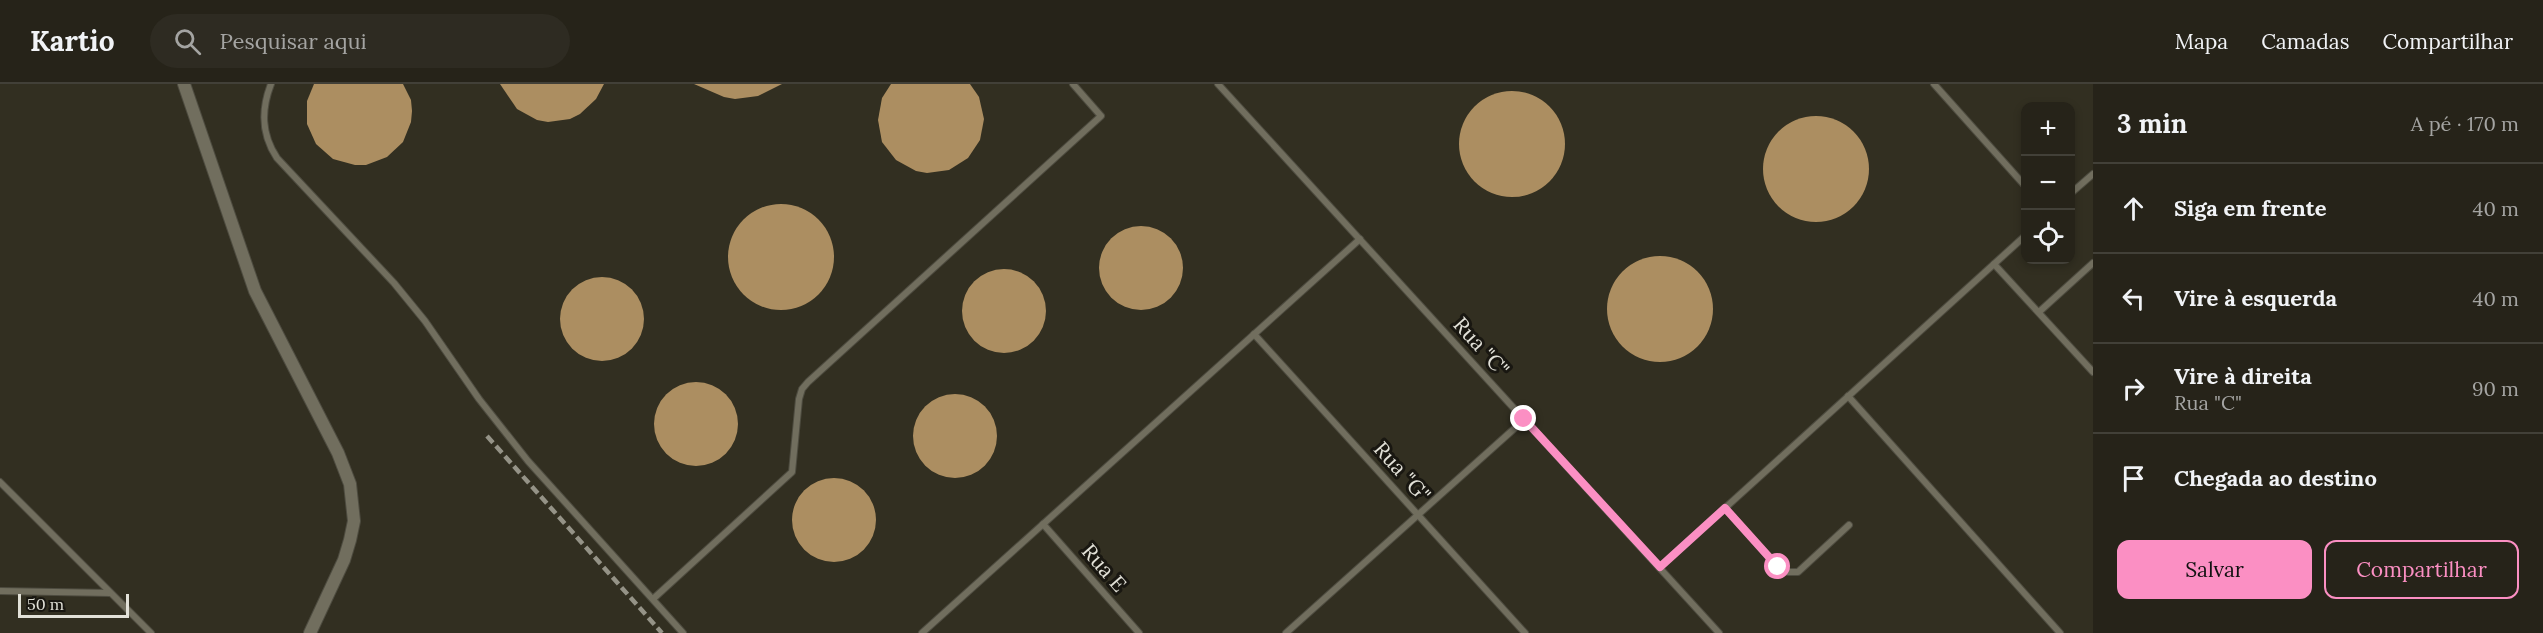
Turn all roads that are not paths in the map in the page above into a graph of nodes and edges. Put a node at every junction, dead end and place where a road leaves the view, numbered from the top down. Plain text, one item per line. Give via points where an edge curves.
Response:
1 (184, 84) edge
2 (271, 84) edge
3 (1073, 84) edge
4 (1218, 84) edge
5 (1934, 84) edge
6 (2093, 174) edge
7 (2021, 183) edge
8 (2075, 190) edge
9 (1360, 239) junction
10 (2021, 239) edge
11 (2093, 263) edge
12 (1994, 264) junction
13 (2039, 312) junction
14 (1254, 334) junction
15 (2093, 372) edge
16 (1848, 396) junction
17 (1524, 419) junction
18 (0, 482) edge
19 (1725, 508) junction
20 (1418, 514) junction
21 (1043, 524) junction
22 (1849, 525) dead end
23 (1660, 567) junction
24 (0, 591) edge
25 (111, 593) junction
26 (653, 598) junction
27 (152, 633) edge
28 (310, 633) edge
29 (683, 633) edge
30 (922, 633) edge
31 (1139, 633) edge
32 (1286, 633) edge
33 (1525, 633) edge
34 (1719, 633) edge
35 (2060, 633) edge

1 - 28 street via 255,291 350,484 354,521 350,540
2 - 26 lane via 263,118 277,158 394,283 522,453
3 - 26 lane via 1101,116 808,382 799,399 792,472
4 - 9 lane, Rua "C"
5 - 7 lane
6 - 8 lane
9 - 14 lane
9 - 17 lane, Rua "C"
10 - 12 lane
11 - 13 lane
12 - 13 lane
12 - 16 lane
13 - 15 lane
14 - 20 lane, Rua "G"
14 - 21 lane
16 - 19 lane
16 - 35 lane
17 - 20 lane
17 - 23 lane, Rua "C"
18 - 25 lane
19 - 22 lane via 1778,567 1788,572 1798,572
19 - 23 lane
20 - 32 lane
20 - 33 lane, Rua "G"
21 - 30 lane
21 - 31 lane, Rua E
23 - 34 lane, Rua "C"
24 - 25 lane
25 - 27 lane
26 - 29 lane

